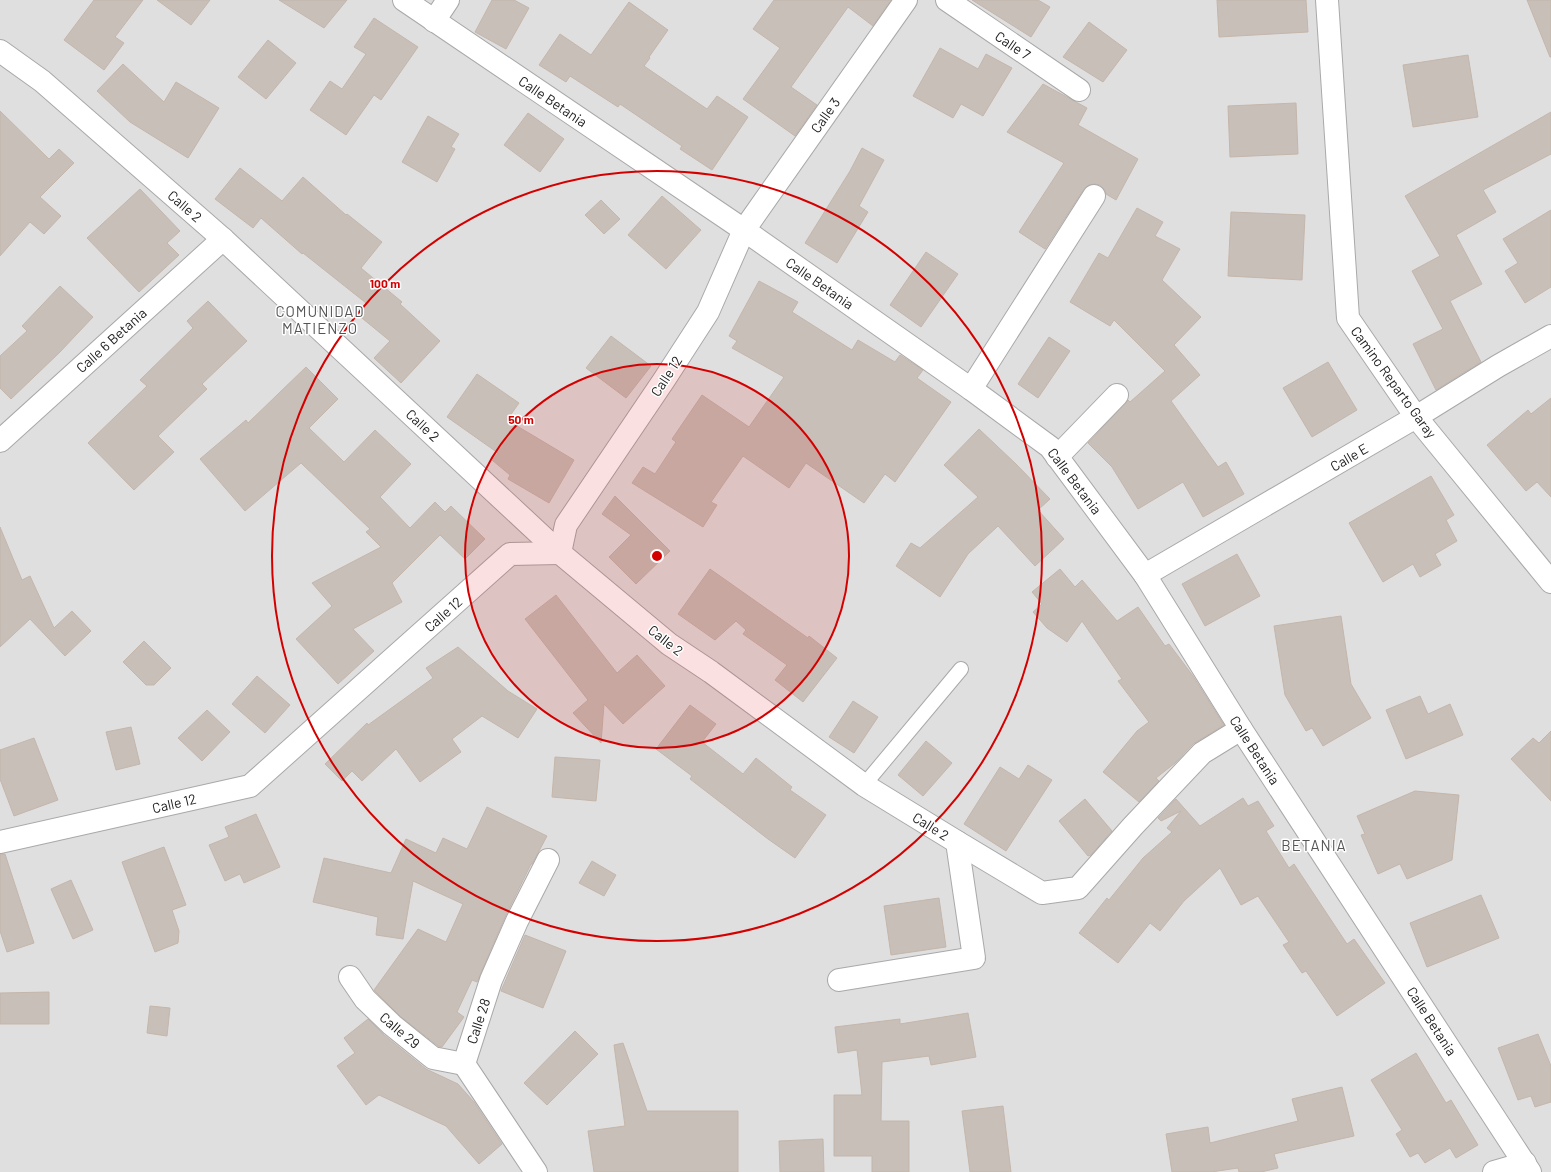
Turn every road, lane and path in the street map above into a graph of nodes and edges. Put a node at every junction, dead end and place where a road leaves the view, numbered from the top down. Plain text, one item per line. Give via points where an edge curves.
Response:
1 (404, 0) edge
2 (448, 0) edge
3 (906, 0) edge
4 (947, 0) edge
5 (1327, 0) edge
6 (434, 21) junction
7 (0, 51) edge
8 (1079, 90) dead end
9 (1094, 196) dead end
10 (744, 230) junction
11 (223, 239) junction
12 (1551, 336) edge
13 (971, 389) junction
14 (1117, 395) dead end
15 (1416, 417) junction
16 (0, 441) edge
17 (1057, 457) junction
18 (560, 553) junction
19 (1145, 575) junction
20 (1551, 582) edge
21 (961, 669) dead end
22 (1241, 729) junction
23 (864, 785) junction
24 (0, 842) edge
25 (957, 842) junction
26 (548, 860) dead end
27 (350, 977) dead end
28 (839, 980) dead end
29 (464, 1064) junction
30 (1528, 1168) edge
31 (536, 1172) edge
32 (1494, 1172) edge

1 - 6 street, Calle Betania
2 - 6 street
3 - 10 street, Calle 3
4 - 8 street, Calle 7
5 - 15 street, Camino Reparto Garay via 1348,318
6 - 10 street, Calle Betania
7 - 11 street, Calle 2 via 42,81
9 - 13 street
10 - 13 street, Calle Betania
10 - 18 street, Calle 12 via 708,312 566,525
11 - 16 street, Calle 6 Betania
11 - 18 street, Calle 2
12 - 15 street, Calle E
13 - 17 street, Calle Betania via 1050,447
14 - 17 street
15 - 19 street, Calle E
15 - 20 street, Camino Reparto Garay
17 - 19 street, Calle Betania
18 - 23 street, Calle 2 via 669,644
18 - 24 street, Calle 12 via 510,554 250,786
19 - 22 street, Calle Betania
21 - 23 lane
22 - 25 street, Calle 2 via 1202,753 1078,888 1042,893
22 - 30 street, Calle Betania
23 - 25 street, Calle 2
25 - 28 street via 974,958
26 - 29 street, Calle 28 via 491,980
27 - 29 street, Calle 29 via 370,1004 434,1058
29 - 31 street
30 - 32 street

